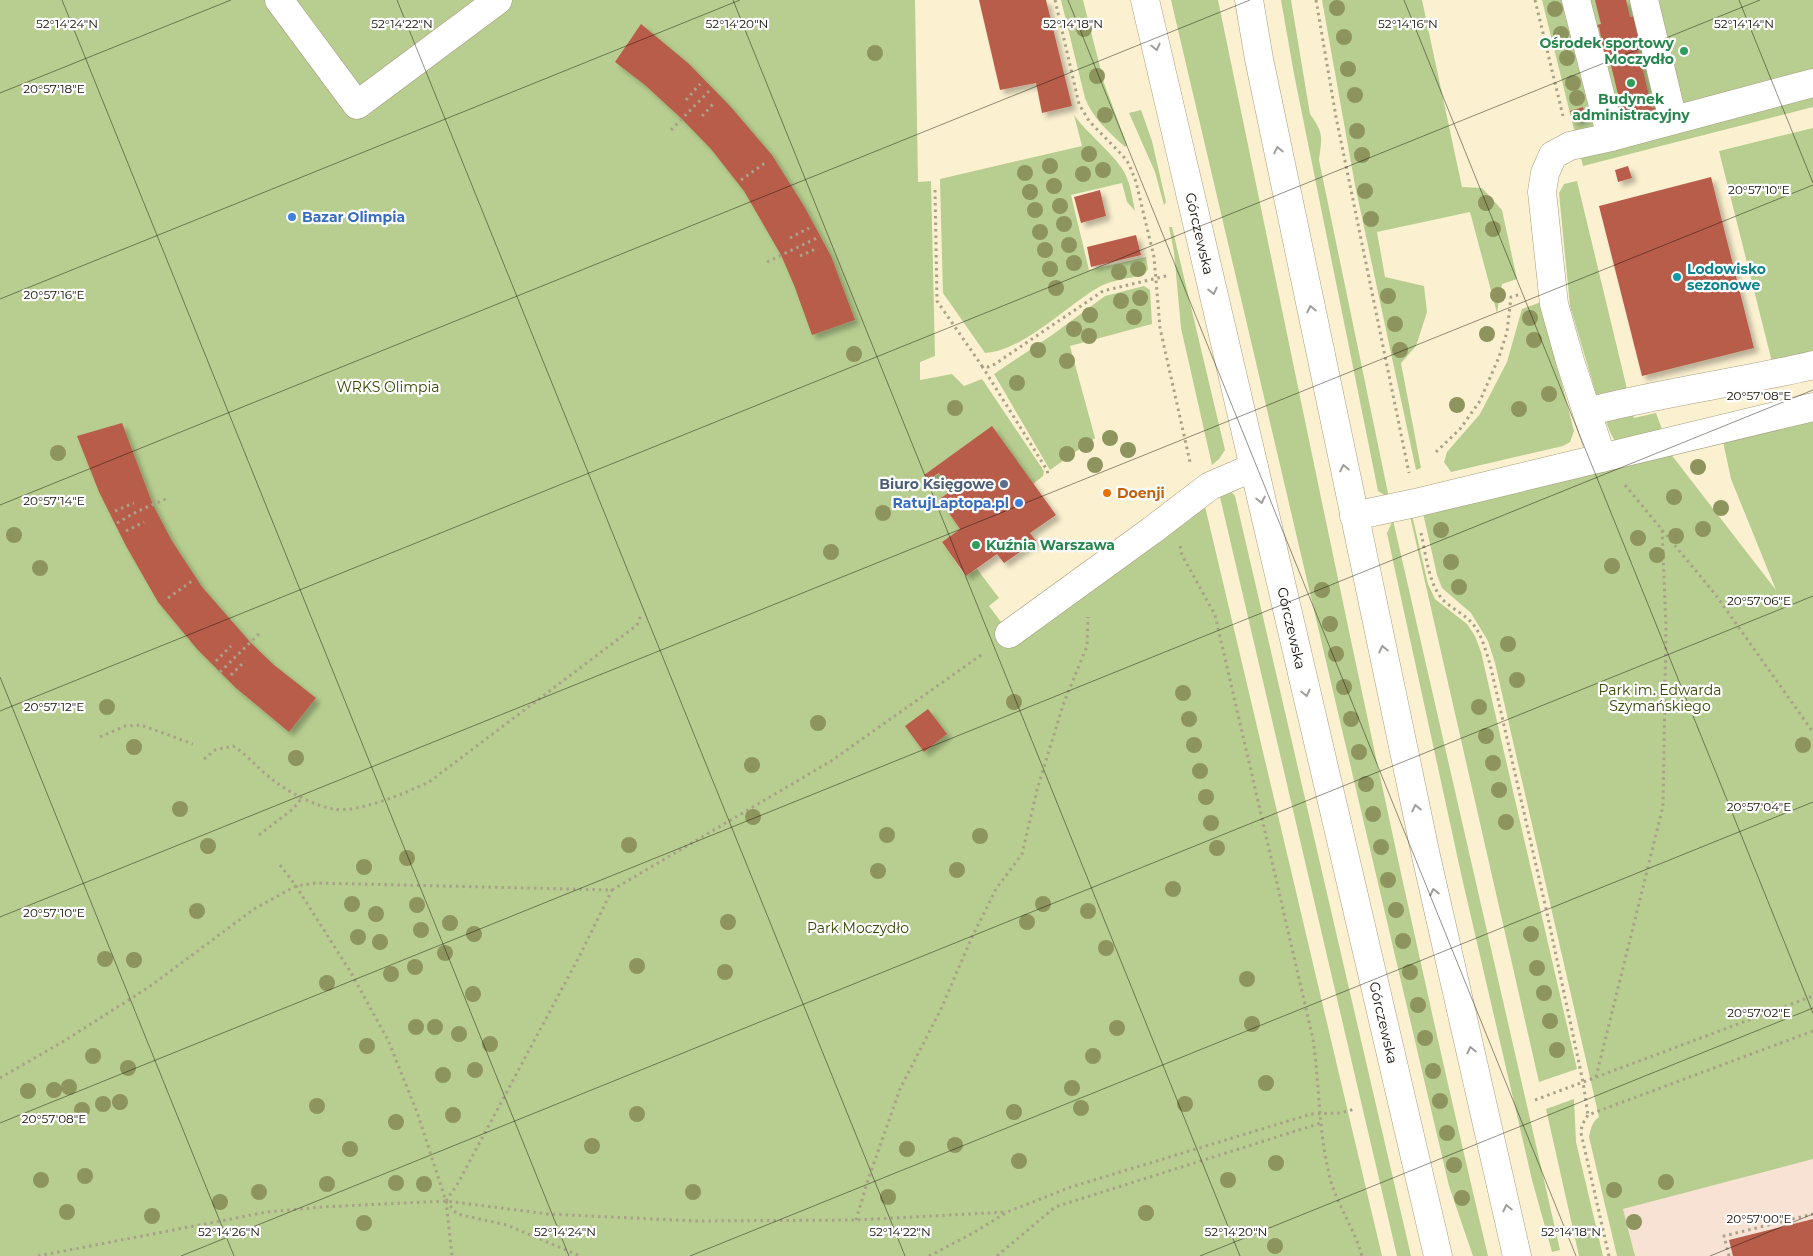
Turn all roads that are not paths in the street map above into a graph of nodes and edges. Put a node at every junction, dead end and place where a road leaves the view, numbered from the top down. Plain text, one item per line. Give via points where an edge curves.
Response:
1 (279, 0) edge
2 (498, 0) edge
3 (1145, 0) edge
4 (1249, 0) edge
5 (1576, 0) edge
6 (1644, 0) edge
7 (1813, 84) edge
8 (1673, 120) junction
9 (1611, 137) junction
10 (1813, 365) edge
11 (1813, 407) edge
12 (1587, 412) junction
13 (1602, 458) junction
14 (1254, 467) junction
15 (1354, 516) junction
16 (1009, 634) road end
17 (1438, 1256) edge
18 (1517, 1256) edge

1 - 2 main road via 357,105
3 -> 14 main road, Górczewska
15 -> 4 main road
5 - 9 main road
6 - 8 main road
7 - 8 main road
8 - 9 main road
9 - 12 main road via 1570,146 1553,155 1545,173 1542,192 1554,304
10 - 12 main road
11 - 13 main road
12 - 13 main road
13 - 15 main road
14 - 16 main road via 1210,486
14 -> 17 main road, Górczewska
18 -> 15 main road via 1426,856

